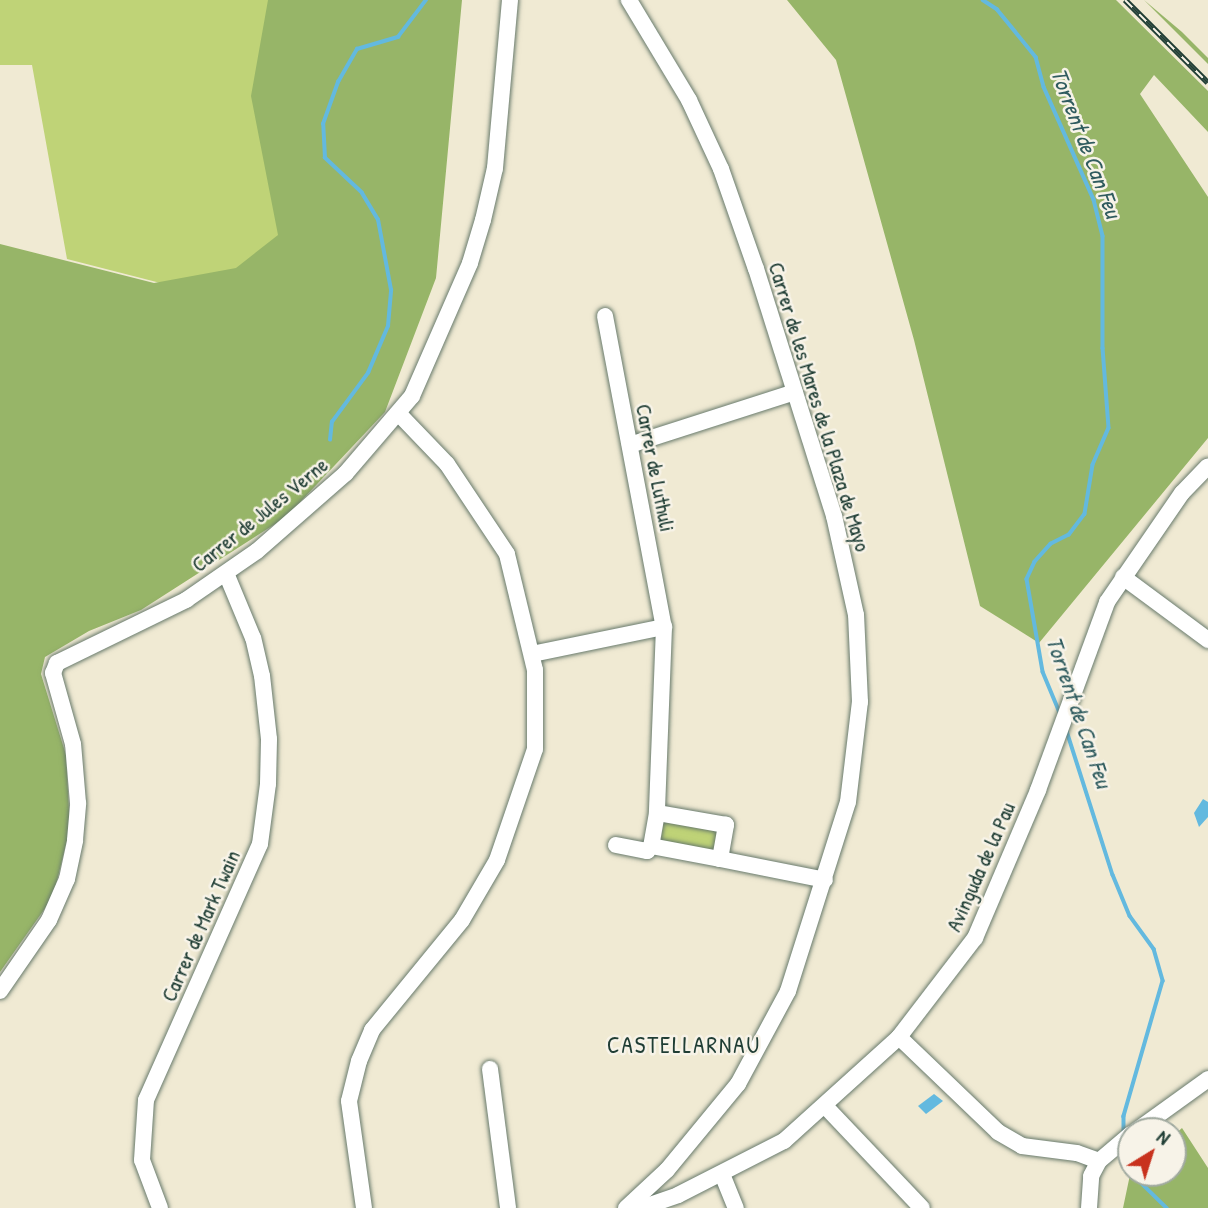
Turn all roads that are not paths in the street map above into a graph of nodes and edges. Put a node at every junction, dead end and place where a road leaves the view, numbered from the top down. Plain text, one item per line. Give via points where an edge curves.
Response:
1 (510, 0) edge
2 (629, 0) edge
3 (605, 316) dead end
4 (795, 392) junction
5 (399, 414) junction
6 (630, 445) junction
7 (1208, 466) edge
8 (226, 573) junction
9 (1123, 577) junction
10 (664, 627) junction
11 (1208, 640) edge
12 (532, 654) junction
13 (657, 813) junction
14 (616, 845) dead end
15 (651, 846) junction
16 (720, 859) junction
17 (825, 880) junction
18 (0, 991) edge
19 (899, 1037) junction
20 (490, 1069) dead end
21 (1208, 1080) edge
22 (826, 1107) junction
23 (1156, 1117) edge
24 (1117, 1146) edge
25 (1099, 1161) junction
26 (667, 1170) junction
27 (722, 1174) junction
28 (678, 1195) junction
29 (918, 1207) edge
30 (160, 1208) edge
31 (363, 1208) edge
32 (508, 1208) edge
33 (626, 1208) edge
34 (641, 1208) edge
35 (736, 1208) edge
36 (1089, 1208) edge

1 - 5 street, Carrer de Jules Verne via 495,168 483,220 437,343
2 - 4 street, Carrer de les Mares de la Plaza de Mayo via 689,100 721,170
3 - 6 street, Carrer de Luthuli
4 - 6 street
4 - 17 street, Carrer de les Mares de la Plaza de Mayo via 834,516 856,615 860,702 848,803
5 - 8 street, Carrer de Jules Verne via 346,473
5 - 12 street via 447,464 507,554
6 - 10 street, Carrer de Luthuli
7 - 9 street, Avinguda de la Pau via 1182,493
8 - 18 street, Carrer de Jules Verne via 186,600 57,663 53,673 73,744 79,803 75,840 67,879 49,920
8 - 30 street, Carrer de Mark Twain via 253,638 262,676 268,784 260,844 245,883 146,1100 142,1160
9 - 11 street
9 - 19 street, Avinguda de la Pau via 1085,654 1038,790 975,938
10 - 12 street
10 - 13 street, Carrer de Luthuli
12 - 31 street via 535,749 497,860 462,920 372,1030 359,1061 349,1101
13 - 15 street, Carrer de Luthuli
13 - 16 street via 726,825
14 - 15 street via 647,851
15 - 16 street
16 - 17 street
17 - 26 street, Carrer de les Mares de la Plaza de Mayo via 788,991 738,1084
19 - 22 street, Avinguda de la Pau
19 - 25 street via 998,1132 1022,1146 1077,1153
20 - 32 street
21 - 23 street
22 - 27 street, Avinguda de la Pau via 784,1141
22 - 29 street
24 - 25 street
25 - 36 street via 1091,1176
26 - 28 street
26 - 33 street, Carrer de les Mares de la Plaza de Mayo
27 - 28 street, Avinguda de la Pau
27 - 35 street
28 - 34 street, Avinguda de la Pau

